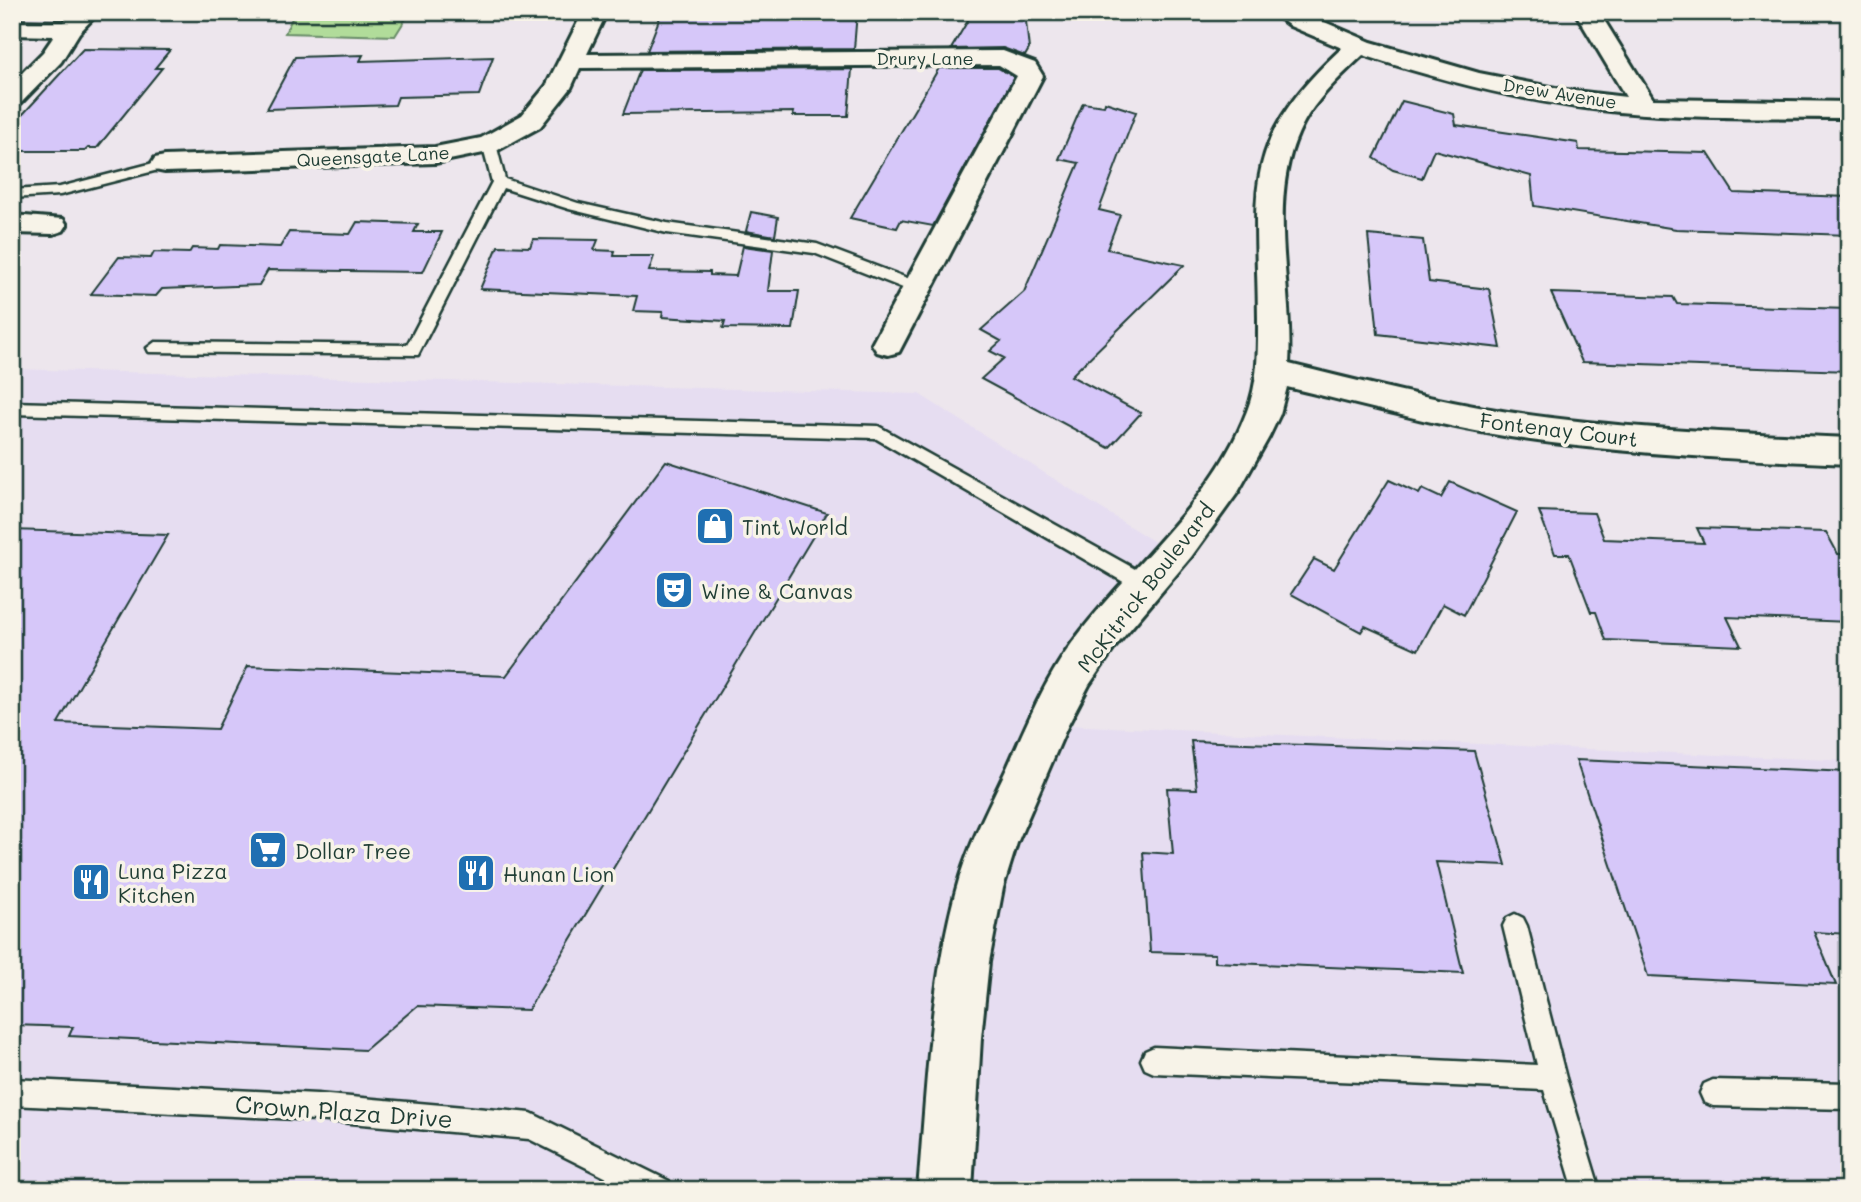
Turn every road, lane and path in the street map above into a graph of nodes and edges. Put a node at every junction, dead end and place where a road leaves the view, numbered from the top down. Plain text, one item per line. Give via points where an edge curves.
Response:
1 (595, 12) edge
2 (1283, 12) edge
3 (1587, 12) edge
4 (78, 20) edge
5 (12, 28) edge
6 (1357, 47) junction
7 (572, 61) junction
8 (12, 99) edge
9 (1644, 105) junction
10 (1849, 110) edge
11 (489, 144) junction
12 (165, 164) joint
13 (499, 182) junction
14 (12, 194) edge
15 (12, 224) edge
16 (53, 225) dead end
17 (918, 288) junction
18 (888, 344) dead end
19 (155, 348) dead end
20 (1273, 372) junction
21 (12, 408) edge
22 (1849, 451) edge
23 (1146, 585) junction
24 (1515, 926) dead end
25 (1154, 1060) dead end
26 (1553, 1078) junction
27 (12, 1092) edge
28 (1713, 1093) dead end
29 (1849, 1096) edge
30 (660, 1190) edge
31 (945, 1190) edge
32 (1587, 1190) edge

1 - 7 street, Queensgate Lane
2 - 6 street, Drew Avenue
3 - 9 street
4 - 5 street
4 - 8 street via 52,57
6 - 9 street, Drew Avenue via 1534,91
6 - 20 street, McKitrick Boulevard via 1292,118 1274,161 1270,213
7 - 11 street, Queensgate Lane via 558,88 531,121
7 - 17 street, Drury Lane via 1017,61 1030,76
9 - 10 street, Drew Avenue
11 - 12 street, Queensgate Lane via 435,155
11 - 13 lane
12 - 14 lane via 60,191
13 - 17 lane via 667,228 817,248
13 - 19 lane via 412,351
15 - 16 street
17 - 18 street, Drury Lane
20 - 22 street, Fontenay Court via 1508,425 1686,444
20 - 23 street, McKitrick Boulevard via 1263,414 1226,484
21 - 23 lane via 878,432
23 - 31 street, McKitrick Boulevard via 1095,643 1068,685 1041,737 981,887 966,961
24 - 26 lane
25 - 26 lane
26 - 32 lane
27 - 30 lane, Crown Plaza Drive via 317,1107 531,1126
28 - 29 lane

